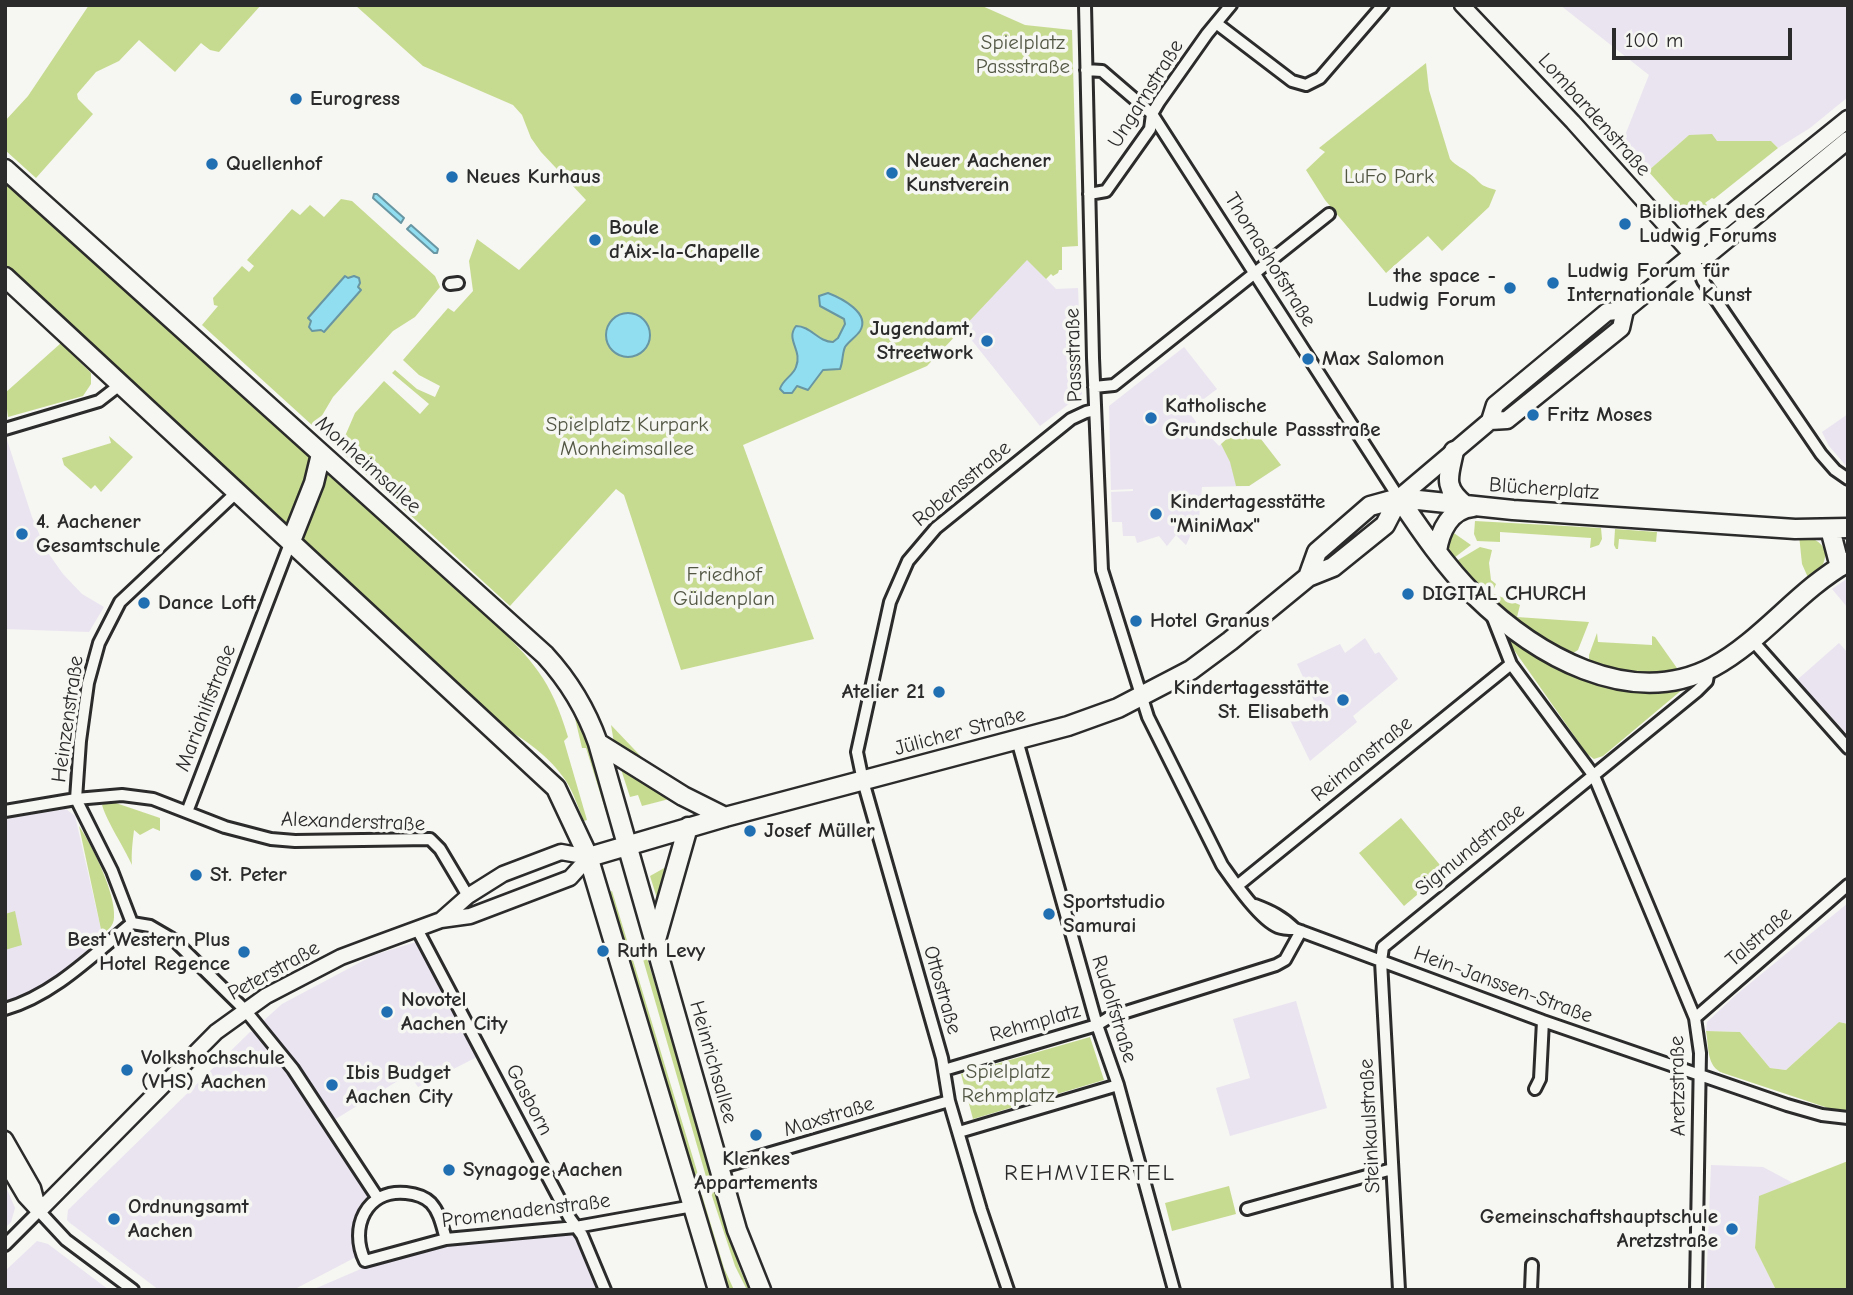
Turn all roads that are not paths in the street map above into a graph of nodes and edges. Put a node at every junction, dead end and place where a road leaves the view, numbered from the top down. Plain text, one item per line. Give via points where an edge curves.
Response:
1 (1085, 5) edge
2 (1231, 5) edge
3 (1383, 5) edge
4 (1462, 5) edge
5 (1216, 23) junction
6 (1086, 70) junction
7 (1153, 114) junction
8 (1848, 119) edge
9 (1848, 140) edge
10 (5, 169) edge
11 (1089, 194) junction
12 (1329, 214) dead end
13 (1692, 256) junction
14 (1255, 273) junction
15 (5, 277) edge
16 (121, 384) junction
17 (1094, 387) junction
18 (1096, 410) junction
19 (5, 429) edge
20 (1454, 451) junction
21 (321, 454) junction
22 (1848, 479) edge
23 (237, 491) junction
24 (1399, 498) junction
25 (1471, 506) junction
26 (1839, 529) edge
27 (291, 541) junction
28 (1437, 551) junction
29 (1844, 564) edge
30 (1489, 609) junction
31 (1751, 639) junction
32 (1511, 664) junction
33 (1709, 669) junction
34 (1141, 698) junction
35 (1017, 740) junction
36 (598, 743) junction
37 (1848, 748) edge
38 (1594, 776) junction
39 (863, 781) junction
40 (76, 799) junction
41 (5, 811) edge
42 (187, 812) junction
43 (725, 817) junction
44 (688, 827) junction
45 (627, 845) junction
46 (589, 857) junction
47 (1848, 885) edge
48 (1237, 886) junction
49 (468, 896) junction
50 (441, 920) junction
51 (132, 923) junction
52 (417, 929) junction
53 (1298, 930) junction
54 (655, 943) junction
55 (1381, 961) junction
56 (5, 1009) edge
57 (244, 1010) junction
58 (1695, 1018) junction
59 (1543, 1021) junction
60 (1097, 1025) junction
61 (944, 1070) junction
62 (1699, 1073) junction
63 (1118, 1085) junction
64 (1535, 1089) dead end
65 (949, 1101) junction
66 (1848, 1118) edge
67 (959, 1132) junction
68 (5, 1139) edge
69 (5, 1162) edge
70 (719, 1168) junction
71 (1392, 1170) junction
72 (377, 1197) junction
73 (693, 1206) junction
74 (1247, 1209) dead end
75 (39, 1211) junction
76 (576, 1227) junction
77 (446, 1238) junction
78 (5, 1245) edge
79 (1532, 1265) dead end
80 (133, 1290) edge
81 (606, 1290) edge
82 (718, 1290) edge
83 (761, 1290) edge
84 (1008, 1290) edge
85 (1174, 1290) edge
86 (1399, 1290) edge
87 (1531, 1290) edge
88 (1696, 1290) edge

1 - 6 street, Passstraße
2 - 5 street, Ungarnstraße
3 - 5 street via 1320,78 1306,85 1292,81
4 - 13 street, Lombardenstraße via 1567,114
5 - 7 street, Ungarnstraße
6 - 7 street, Thomashofstraße via 1102,71
6 - 11 street, Passstraße
7 - 11 street, Ungarnstraße via 1150,129 1106,191
7 - 14 street, Thomashofstraße
8 - 13 main road, Jülicher Straße via 1698,240
9 - 13 main road, Jülicher Straße via 1708,255
10 - 21 main road, Monheimsallee
11 - 17 street, Passstraße
12 - 14 street
13 - 20 main road, Jülicher Straße via 1625,310 1607,312 1495,405 1490,421
13 - 22 street via 1703,281 1821,454
14 - 17 street via 1114,385
14 - 24 street, Thomashofstraße
15 - 16 main road
16 - 19 street via 99,401
16 - 23 main road
17 - 18 street, Passstraße
18 - 34 street, Passstraße via 1102,570
18 - 39 street, Robensstraße via 1071,419 992,481 936,528 908,561 888,610 857,752
20 - 24 main road, Jülicher Straße
20 - 25 main road via 1448,482 1455,497
21 - 27 main road
21 - 36 main road, Monheimsallee via 545,655 578,697
23 - 27 main road
23 - 40 street, Heinzenstraße via 120,602 109,620 88,683
24 - 25 main road, Blücherplatz
24 - 28 main road
24 - 34 main road, Jülicher Straße via 1385,525 1333,567 1308,577 1191,670
25 - 26 main road, Blücherplatz
25 - 28 main road via 1445,523
26 - 29 main road
27 - 42 street, Mariahilfstraße
27 - 46 main road via 545,775 556,788
28 - 30 main road
29 - 31 main road
30 - 32 street
30 - 33 main road via 1536,644 1604,677 1658,682
31 - 33 main road
31 - 37 street
32 - 38 street
32 - 48 street, Reimanstraße
33 - 38 street via 1707,681 1697,691
34 - 35 main road, Jülicher Straße
34 - 48 street, Hein-Janssen-Straße via 1222,865
35 - 39 main road, Jülicher Straße
35 - 60 street, Rudolfstraße
36 - 43 main road
36 - 45 main road, Monheimsallee
38 - 55 street, Sigmundstraße via 1383,947
38 - 58 street, Aretzstraße
39 - 43 main road, Jülicher Straße
39 - 61 street, Ottostraße
40 - 41 street, Alexanderstraße
40 - 42 street, Alexanderstraße via 142,797
40 - 51 street
42 - 49 street, Alexanderstraße via 271,839 430,839
43 - 44 main road, Jülicher Straße
44 - 45 main road, Jülicher Straße
44 - 54 main road
45 - 46 main road, Jülicher Straße
45 - 54 main road, Heinrichsallee
46 - 49 street, Peterstraße via 561,852 503,874
46 - 50 street, Peterstraße via 570,878 470,916
46 - 73 main road
47 - 58 street, Talstraße
48 - 53 street, Hein-Janssen-Straße via 1264,919
49 - 50 street, Peterstraße
50 - 52 street, Peterstraße
51 - 56 street via 52,988
51 - 57 street via 150,926 174,940
52 - 57 street, Peterstraße via 341,957
52 - 76 street, Gasborn
53 - 55 street, Hein-Janssen-Straße
53 - 60 street via 1285,960 1276,965
54 - 70 main road, Heinrichsallee
55 - 59 street, Hein-Janssen-Straße
55 - 71 street, Steinkaulstraße
57 - 72 street via 293,1069
57 - 75 street, Peterstraße via 209,1039
58 - 62 street, Aretzstraße
59 - 62 street, Hein-Janssen-Straße
59 - 64 street via 1540,1079
60 - 61 street, Rehmplatz
60 - 63 street, Rudolfstraße
61 - 65 street, Ottostraße
62 - 66 street, Hein-Janssen-Straße via 1787,1105
62 - 88 street, Aretzstraße
63 - 67 street
63 - 85 street, Rudolfstraße
65 - 67 street, Ottostraße
65 - 70 street, Maxstraße
67 - 84 street, Ottostraße
68 - 75 street via 33,1188
69 - 75 street
70 - 83 main road, Heinrichsallee
71 - 74 street
71 - 86 street, Steinkaulstraße
72 - 77 street via 393,1192 422,1196 440,1216
72 - 77 street, Promenadenstraße via 368,1207 359,1235 365,1261
73 - 76 street, Promenadenstraße
73 - 82 main road
75 - 78 street, Peterstraße
75 - 80 street via 66,1240
76 - 77 street, Promenadenstraße
76 - 81 street, Gasborn
79 - 87 street

